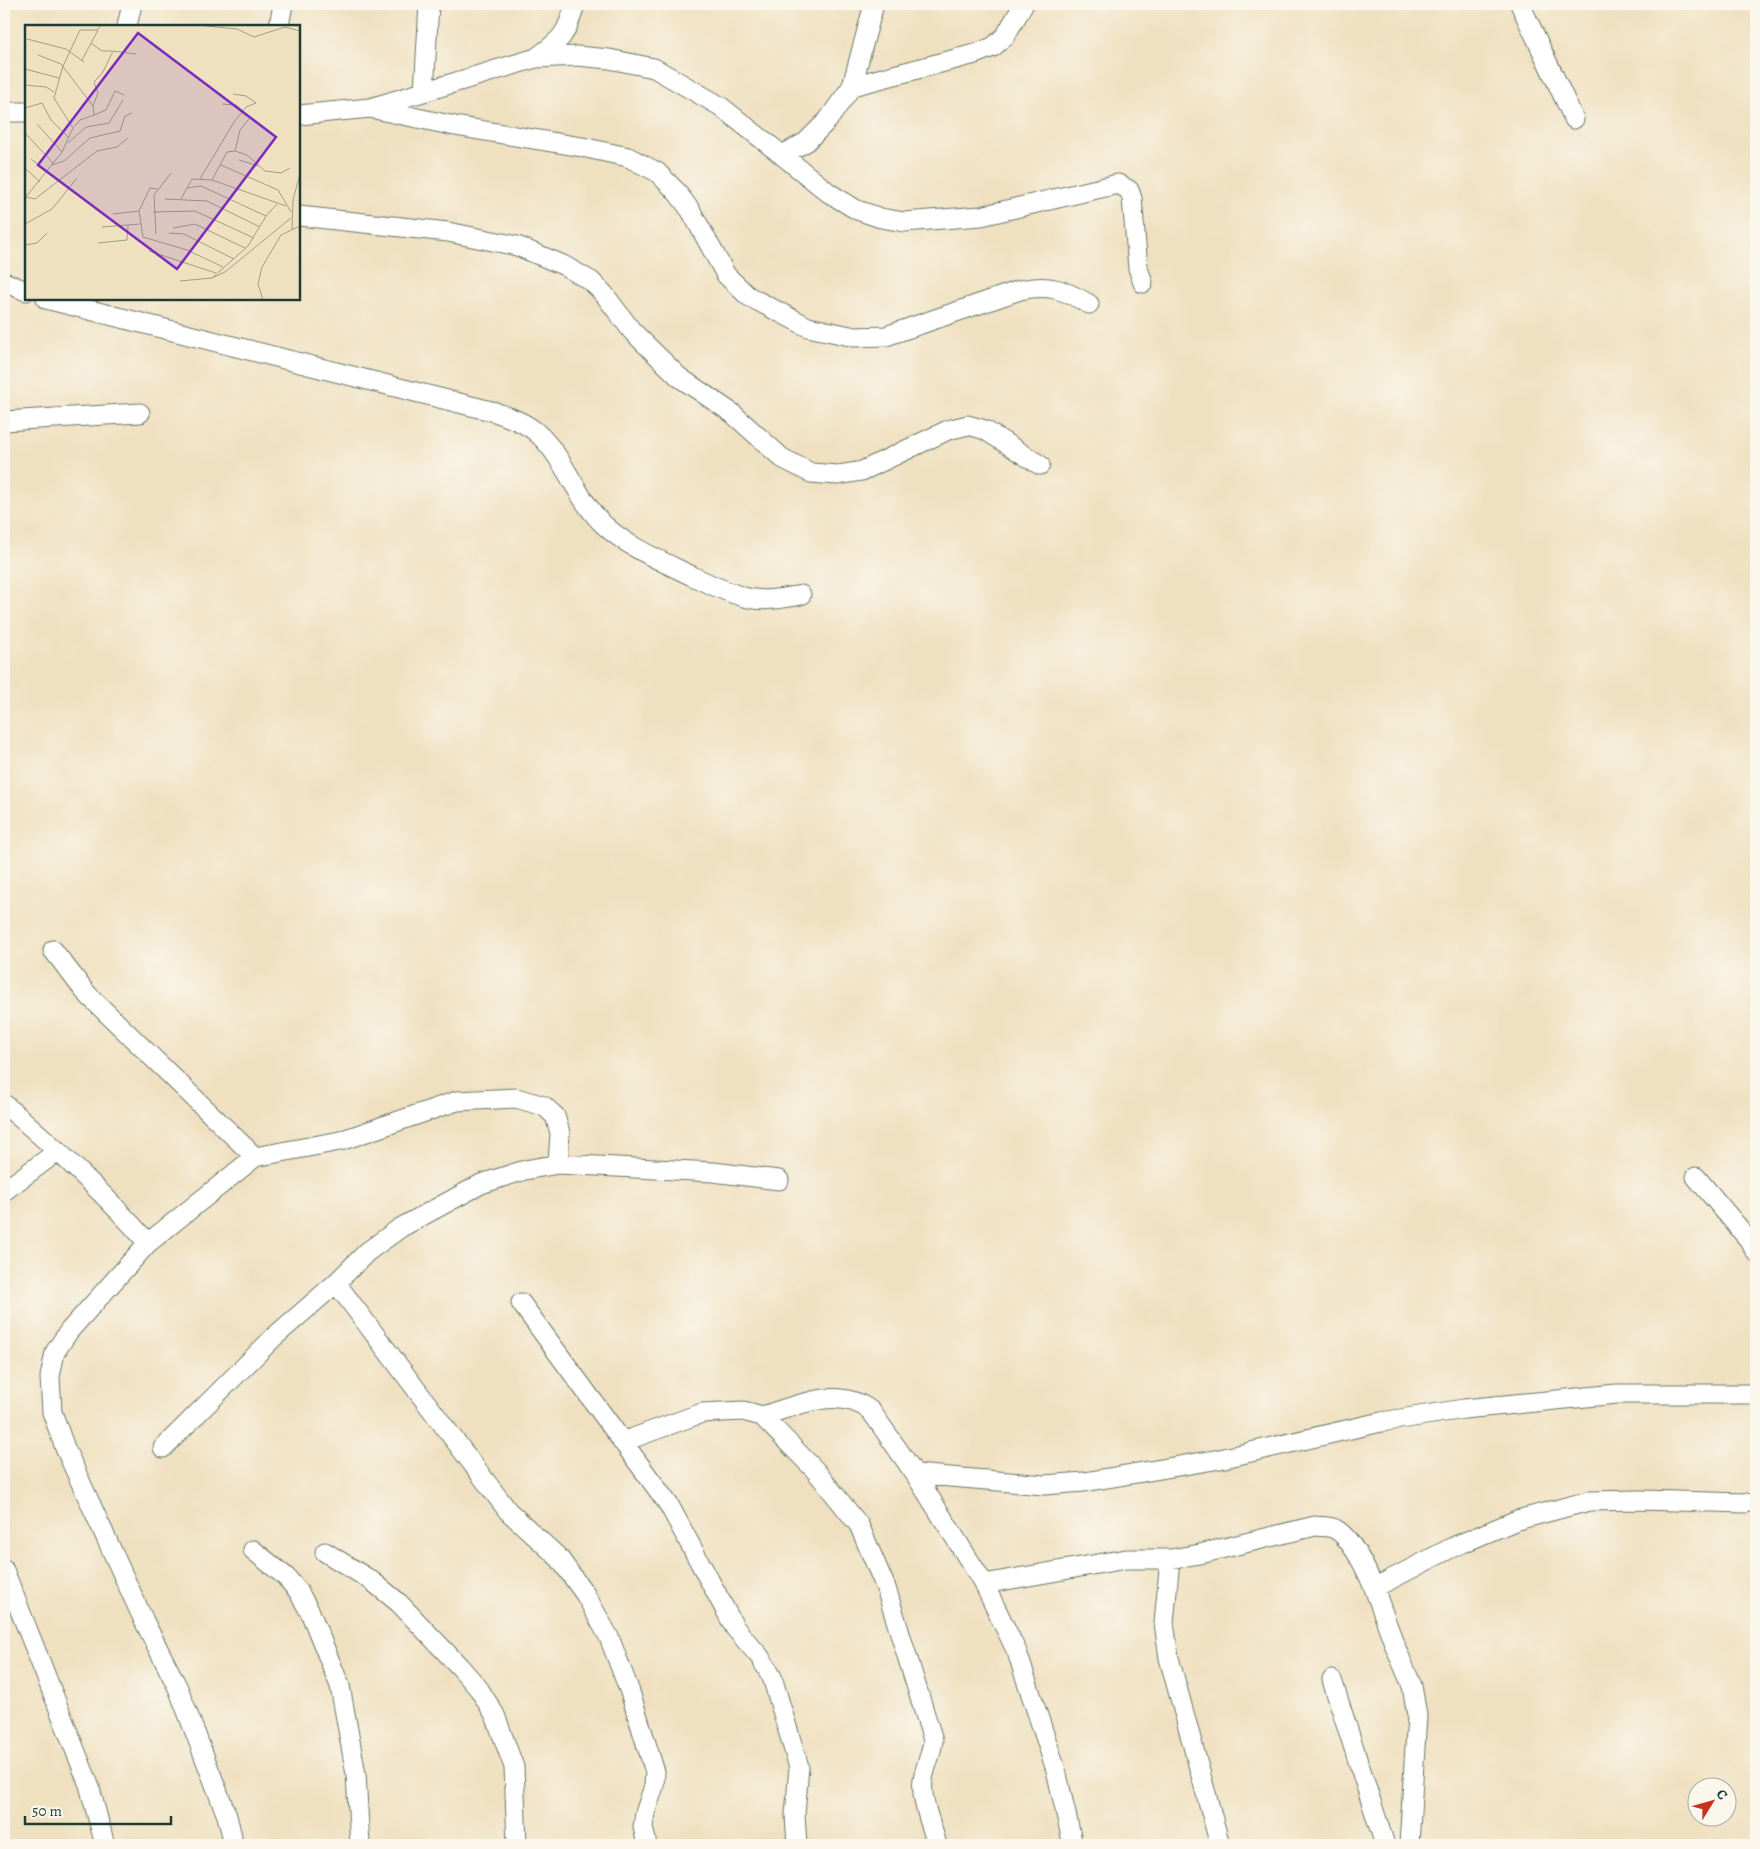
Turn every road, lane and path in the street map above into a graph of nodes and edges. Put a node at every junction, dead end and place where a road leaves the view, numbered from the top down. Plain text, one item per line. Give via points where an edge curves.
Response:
1 (132, 4) edge
2 (283, 4) edge
3 (429, 4) edge
4 (575, 4) edge
5 (874, 4) edge
6 (1024, 4) edge
7 (1520, 4) edge
8 (127, 25) edge
9 (279, 25) edge
10 (536, 58) junction
11 (852, 86) junction
12 (424, 92) junction
13 (370, 108) junction
14 (4, 112) edge
15 (25, 112) edge
16 (300, 115) edge
17 (1574, 119) dead end
18 (782, 155) junction
19 (300, 216) edge
20 (4, 282) edge
21 (1142, 283) dead end
22 (25, 291) edge
23 (50, 300) edge
24 (1089, 304) dead end
25 (140, 413) dead end
26 (4, 421) edge
27 (1040, 465) dead end
28 (801, 595) dead end
29 (53, 950) dead end
30 (4, 1104) edge
31 (58, 1151) junction
32 (255, 1157) junction
33 (558, 1164) junction
34 (1696, 1177) dead end
35 (779, 1180) dead end
36 (4, 1191) edge
37 (148, 1244) junction
38 (1756, 1252) edge
39 (336, 1283) junction
40 (521, 1302) dead end
41 (1756, 1394) edge
42 (762, 1416) junction
43 (622, 1442) junction
44 (163, 1448) dead end
45 (915, 1474) junction
46 (1746, 1503) dead end
47 (253, 1550) dead end
48 (325, 1552) dead end
49 (1170, 1559) junction
50 (4, 1570) edge
51 (984, 1584) junction
52 (1374, 1588) junction
53 (1332, 1680) dead end
54 (105, 1845) edge
55 (232, 1845) edge
56 (360, 1845) edge
57 (517, 1845) edge
58 (647, 1845) edge
59 (797, 1845) edge
60 (937, 1845) edge
61 (1074, 1845) edge
62 (1220, 1845) edge
63 (1385, 1845) edge
64 (1409, 1845) edge

1 - 8 street
2 - 9 street
3 - 12 street
4 - 10 street via 566,33
5 - 11 street
6 - 11 street via 1005,36 993,47
7 - 17 street
10 - 12 street
10 - 18 street via 593,57 654,68 720,106
11 - 18 street via 828,120 806,142
12 - 13 street
13 - 16 street
13 - 24 street via 628,157 656,172 676,191 691,211 726,275 748,296 808,327 855,337 886,336 1037,287 1069,293
14 - 15 street
18 - 21 street via 829,194 857,210 904,222 981,216 1118,184 1129,190 1132,198
19 - 27 street via 448,232 517,246 563,265 604,294 632,331 679,378 732,414 782,458 811,473 838,475 862,471 948,430 968,425 985,430
20 - 22 street
23 - 28 street via 517,420 536,433 556,456 580,496 603,524 653,557 713,586 749,599 772,600
25 - 26 street
29 - 32 street via 86,994
30 - 31 street
31 - 36 street
31 - 37 street via 122,1213
32 - 33 street via 340,1141 457,1101 516,1098 544,1106 555,1116 560,1133
32 - 37 street
33 - 35 street via 713,1172
33 - 39 street via 481,1184 400,1228 367,1252
34 - 38 street
37 - 55 street via 69,1331 55,1352 50,1377 52,1412 65,1448 178,1688 227,1816
39 - 44 street via 274,1337
39 - 58 street via 508,1511 559,1558 609,1636 655,1772 643,1827
40 - 43 street
41 - 45 street via 1617,1394 1464,1408 1381,1422 1220,1459 1084,1482 1044,1485
42 - 43 street via 743,1411 702,1413
42 - 45 street via 830,1398 850,1399 871,1411
42 - 60 street via 815,1470 859,1525 886,1588 933,1740 923,1779 925,1801
43 - 59 street via 670,1505 735,1628 772,1677 799,1767 795,1815
45 - 51 street
46 - 52 street via 1589,1501 1517,1520 1453,1546
47 - 56 street via 298,1591 340,1686 356,1774
48 - 57 street via 372,1581 399,1603 479,1689 495,1715 514,1767
49 - 51 street via 1126,1559
49 - 52 street via 1315,1526 1334,1528 1345,1537
49 - 62 street via 1164,1623 1169,1658
50 - 54 street via 90,1785
51 - 61 street via 1017,1652 1056,1770
52 - 64 street via 1412,1686 1417,1715
53 - 63 street

